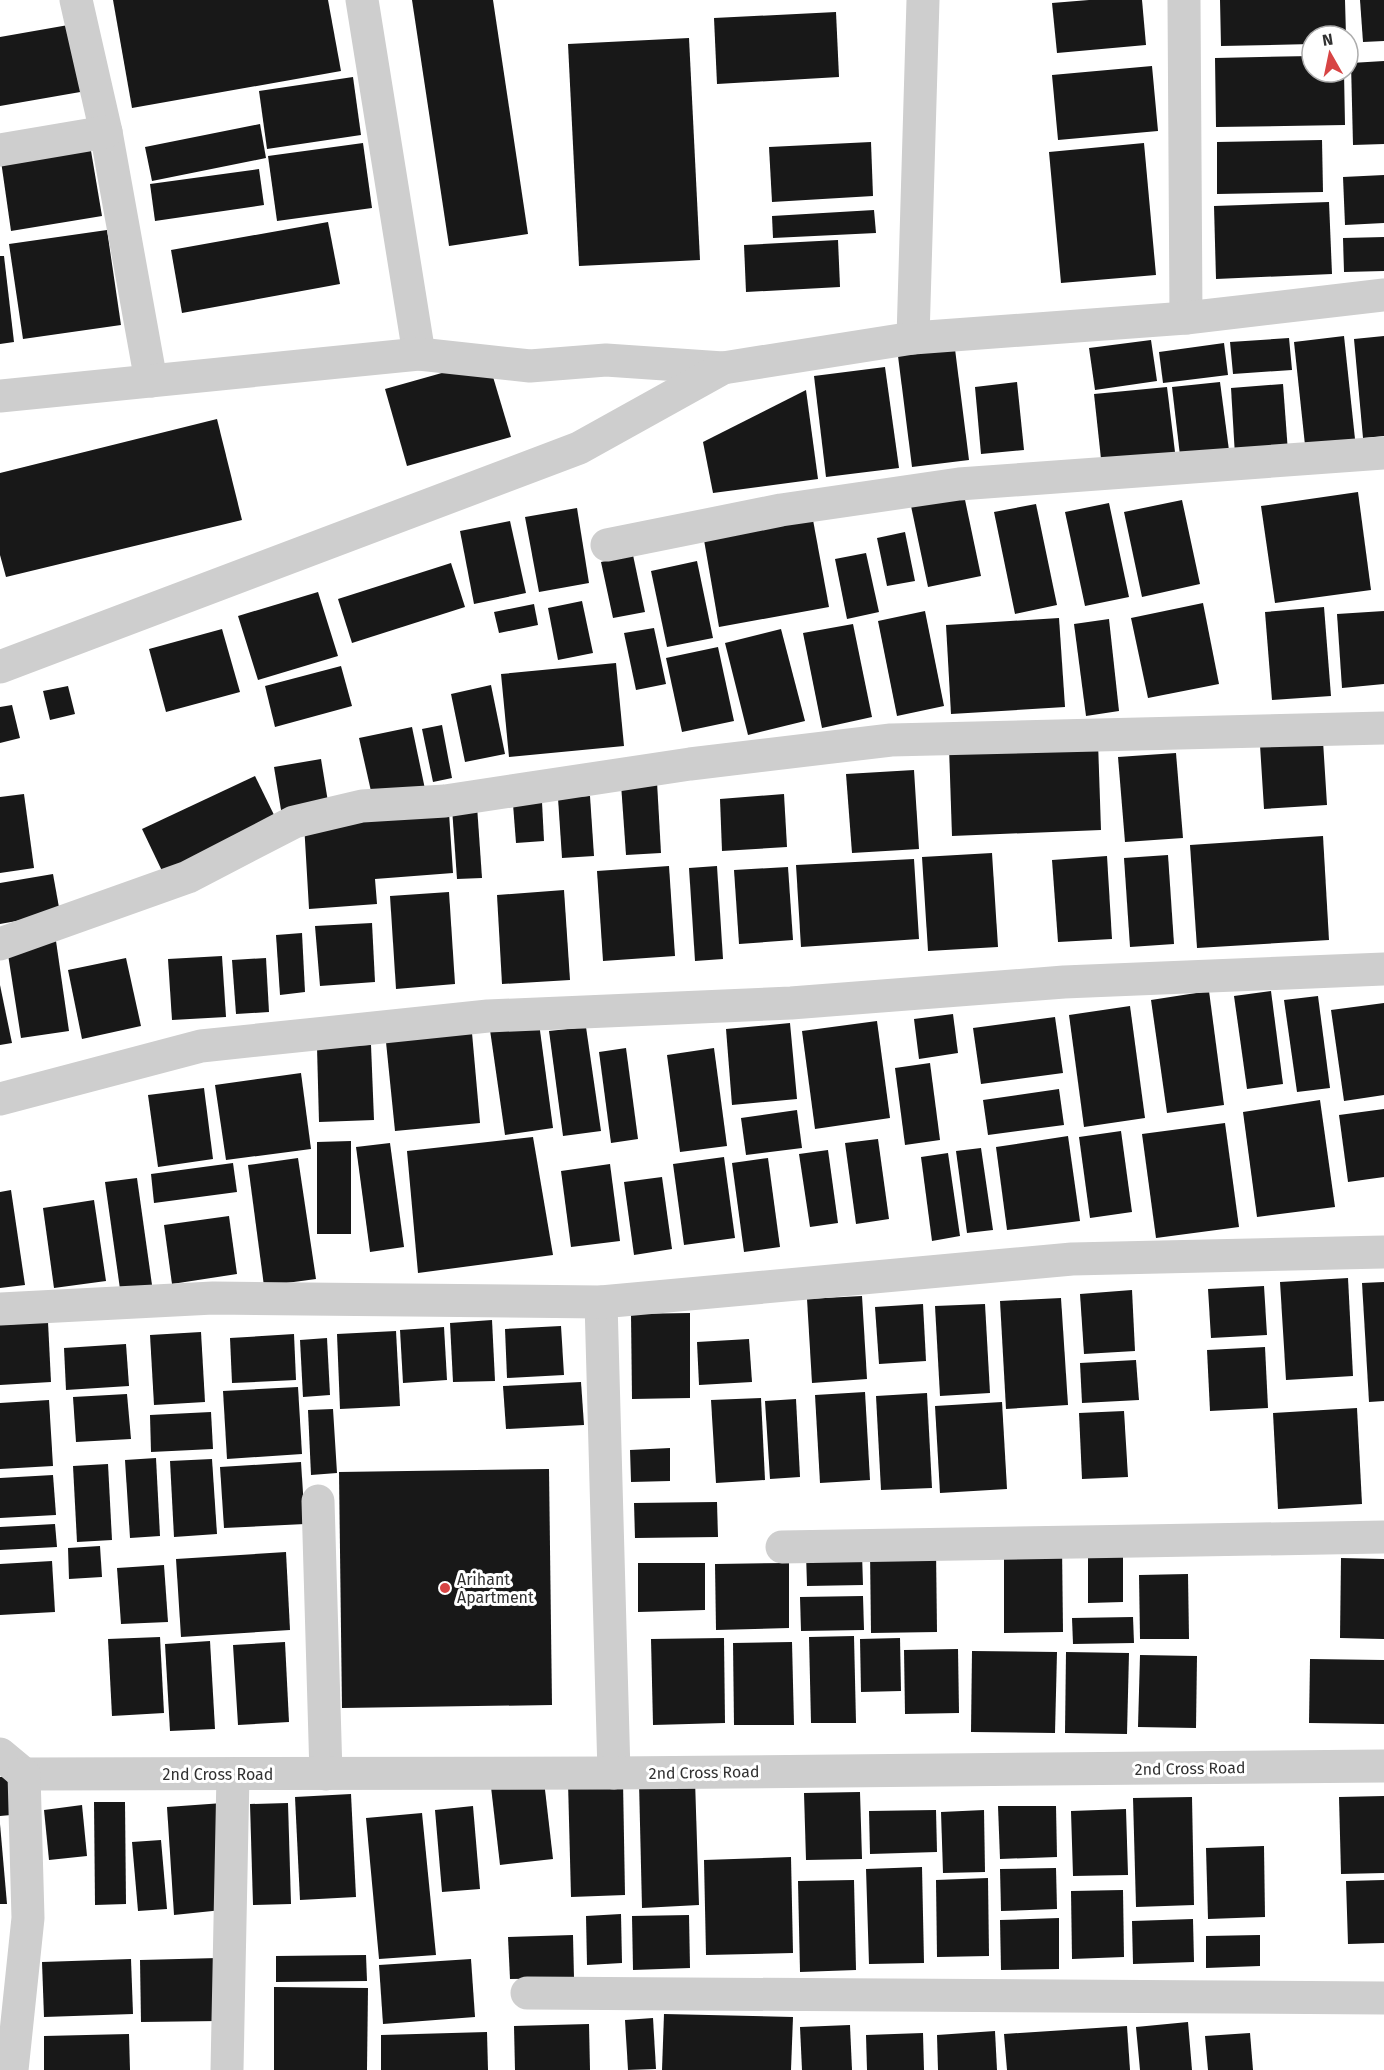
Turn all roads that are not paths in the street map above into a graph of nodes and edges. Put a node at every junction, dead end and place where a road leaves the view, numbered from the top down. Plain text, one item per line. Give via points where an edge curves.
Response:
1 (76, 0) edge
2 (362, 0) edge
3 (923, 0) edge
4 (1184, 0) edge
5 (106, 132) junction
6 (0, 150) edge
7 (1384, 295) edge
8 (1186, 318) junction
9 (914, 338) junction
10 (419, 354) junction
11 (723, 368) junction
12 (151, 381) junction
13 (0, 396) edge
14 (1384, 453) edge
15 (607, 545) dead end
16 (0, 667) edge
17 (1384, 728) edge
18 (0, 944) edge
19 (1384, 969) edge
20 (0, 1099) edge
21 (1384, 1252) edge
22 (601, 1302) junction
23 (0, 1309) edge
24 (318, 1501) dead end
25 (1384, 1537) edge
26 (782, 1547) dead end
27 (12, 1764) edge
28 (1384, 1766) edge
29 (614, 1773) junction
30 (232, 1774) junction
31 (326, 1774) junction
32 (527, 1993) dead end
33 (1384, 1998) edge
34 (12, 2070) edge
35 (227, 2070) edge

1 - 5 street
2 - 10 street
3 - 9 street
4 - 8 street
5 - 6 street
5 - 12 street
7 - 8 street
8 - 9 street
9 - 11 street
10 - 11 street via 530,366 606,360
10 - 12 street
11 - 16 street via 579,448
12 - 13 street
14 - 15 street via 958,484 781,510
17 - 18 street via 891,740 690,764 445,801 362,806 294,822 188,877
19 - 20 street via 1064,982 791,1003 488,1016 201,1046
21 - 22 street via 1072,1259
22 - 23 street via 213,1298
22 - 29 street
24 - 31 street
25 - 26 street
27 - 30 street, 2nd Cross Road
27 - 34 street via 28,1918
28 - 29 street, 2nd Cross Road
29 - 31 street, 2nd Cross Road
30 - 31 street, 2nd Cross Road
30 - 35 street
32 - 33 street

